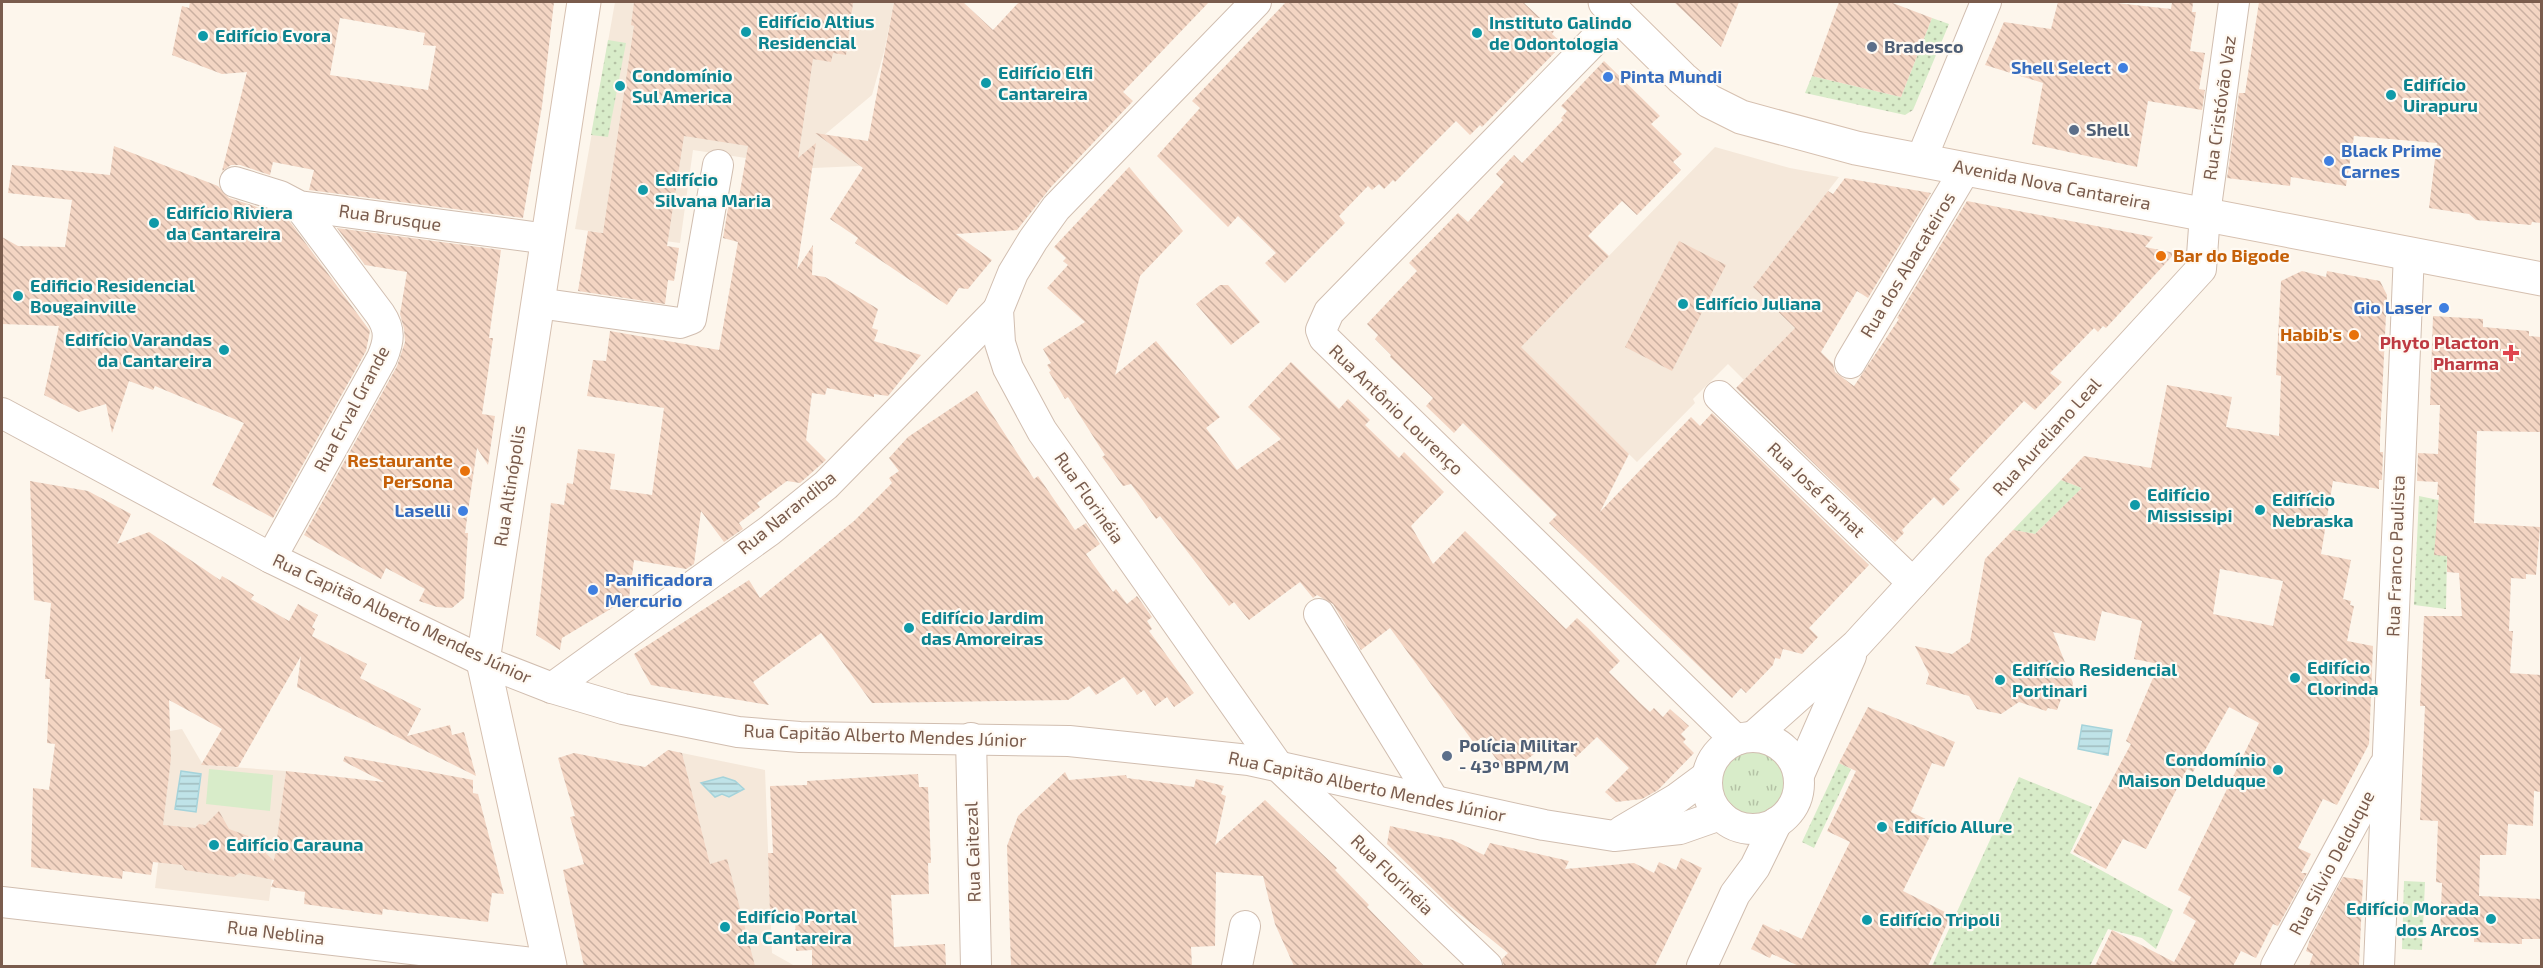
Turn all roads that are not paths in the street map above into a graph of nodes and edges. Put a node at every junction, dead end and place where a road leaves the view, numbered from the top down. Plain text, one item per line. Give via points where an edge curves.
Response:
1 (584, 2) edge
2 (1256, 2) edge
3 (1986, 2) edge
4 (2234, 2) edge
5 (1612, 8) edge
6 (1921, 160) junction
7 (718, 165) dead end
8 (1966, 168) junction
9 (236, 182) dead end
10 (299, 206) junction
11 (2205, 214) junction
12 (548, 239) junction
13 (2409, 253) junction
14 (2541, 279) edge
15 (538, 303) junction
16 (998, 310) junction
17 (1850, 363) dead end
18 (1719, 396) dead end
19 (2, 413) edge
20 (271, 558) junction
21 (1913, 583) junction
22 (1318, 614) dead end
23 (1856, 645) junction
24 (483, 661) junction
25 (552, 688) junction
26 (1239, 710) junction
27 (970, 738) junction
28 (1745, 738) junction
29 (1217, 756) junction
30 (2388, 760) junction
31 (1278, 766) junction
32 (1798, 775) junction
33 (1707, 776) junction
34 (1351, 782) junction
35 (1433, 800) junction
36 (1731, 821) junction
37 (1777, 822) junction
38 (1344, 829) junction
39 (1614, 836) junction
40 (1735, 894) junction
41 (2, 902) edge
42 (1245, 926) dead end
43 (550, 966) edge
44 (976, 966) edge
45 (1237, 966) edge
46 (1487, 966) edge
47 (1702, 966) edge
48 (2276, 966) edge
49 (2379, 966) edge

1 - 12 street, Rua Altinópolis
2 - 16 street, Rua Florinéia via 1056,208 1013,273
3 - 6 street
4 - 11 street, Rua Cristóvão Vaz
5 - 6 street, Avenida Nova Cantareira via 1682,78 1726,111 1856,148
5 - 28 street, Rua Antônio Lourenço via 1329,312 1321,330 1324,338
6 - 8 street, Avenida Nova Cantareira
7 - 15 street via 692,316 687,322
8 - 11 street, Avenida Nova Cantareira
8 - 17 street, Rua dos Abacateiros
9 - 10 street, Rua Brusque
10 - 12 street, Rua Brusque
10 - 20 street, Rua Erval Grande via 386,322 389,338 382,358
11 - 13 street, Avenida Nova Cantareira
11 - 21 street, Rua Aureliano Leal via 2201,269
12 - 15 street, Rua Altinópolis
13 - 14 street, Avenida Nova Cantareira
13 - 30 street, Rua Franco Paulista
15 - 24 street, Rua Altinópolis
16 - 25 street, Rua Narandiba via 826,485 769,531
16 - 26 street, Rua Florinéia via 1000,343 1008,368 1042,431
18 - 21 street, Rua José Farhat
19 - 20 street, Rua Capitão Alberto Mendes Júnior
20 - 24 street, Rua Capitão Alberto Mendes Júnior
21 - 23 street, Rua Aureliano Leal
22 - 35 street
23 - 28 street, Rua Aureliano Leal
23 - 32 street, Rua Aureliano Leal
24 - 25 street, Rua Capitão Alberto Mendes Júnior
24 - 43 street, Rua Altinópolis
25 - 27 street, Rua Capitão Alberto Mendes Júnior via 623,709 738,732 800,737
26 - 29 street via 1231,747
26 - 31 street, Rua Florinéia
27 - 29 street, Rua Capitão Alberto Mendes Júnior via 1099,743
27 - 44 street, Rua Caitezal
28 - 32 street via 1770,740 1784,748
28 - 33 street, Rua Aureliano Leal via 1722,748
29 - 31 street, Rua Capitão Alberto Mendes Júnior
30 - 48 street, Rua Silvio Delduque
30 - 49 street, Rua Franco Paulista
31 - 34 street, Rua Capitão Alberto Mendes Júnior
31 - 38 street, Rua Florinéia
32 - 37 street, Rua Aureliano Leal via 1795,802
33 - 36 street via 1709,796
33 - 39 street
34 - 35 street, Rua Capitão Alberto Mendes Júnior
34 - 38 street via 1337,807
35 - 39 street, Rua Capitão Alberto Mendes Júnior
36 - 37 street via 1766,827
36 - 39 street, Rua Capitão Alberto Mendes Júnior
36 - 40 street, Rua Aureliano Leal
37 - 40 street, Rua Aureliano Leal via 1755,867
38 - 46 street, Rua Florinéia
40 - 47 street, Rua Aureliano Leal
41 - 43 street, Rua Neblina
42 - 45 street

